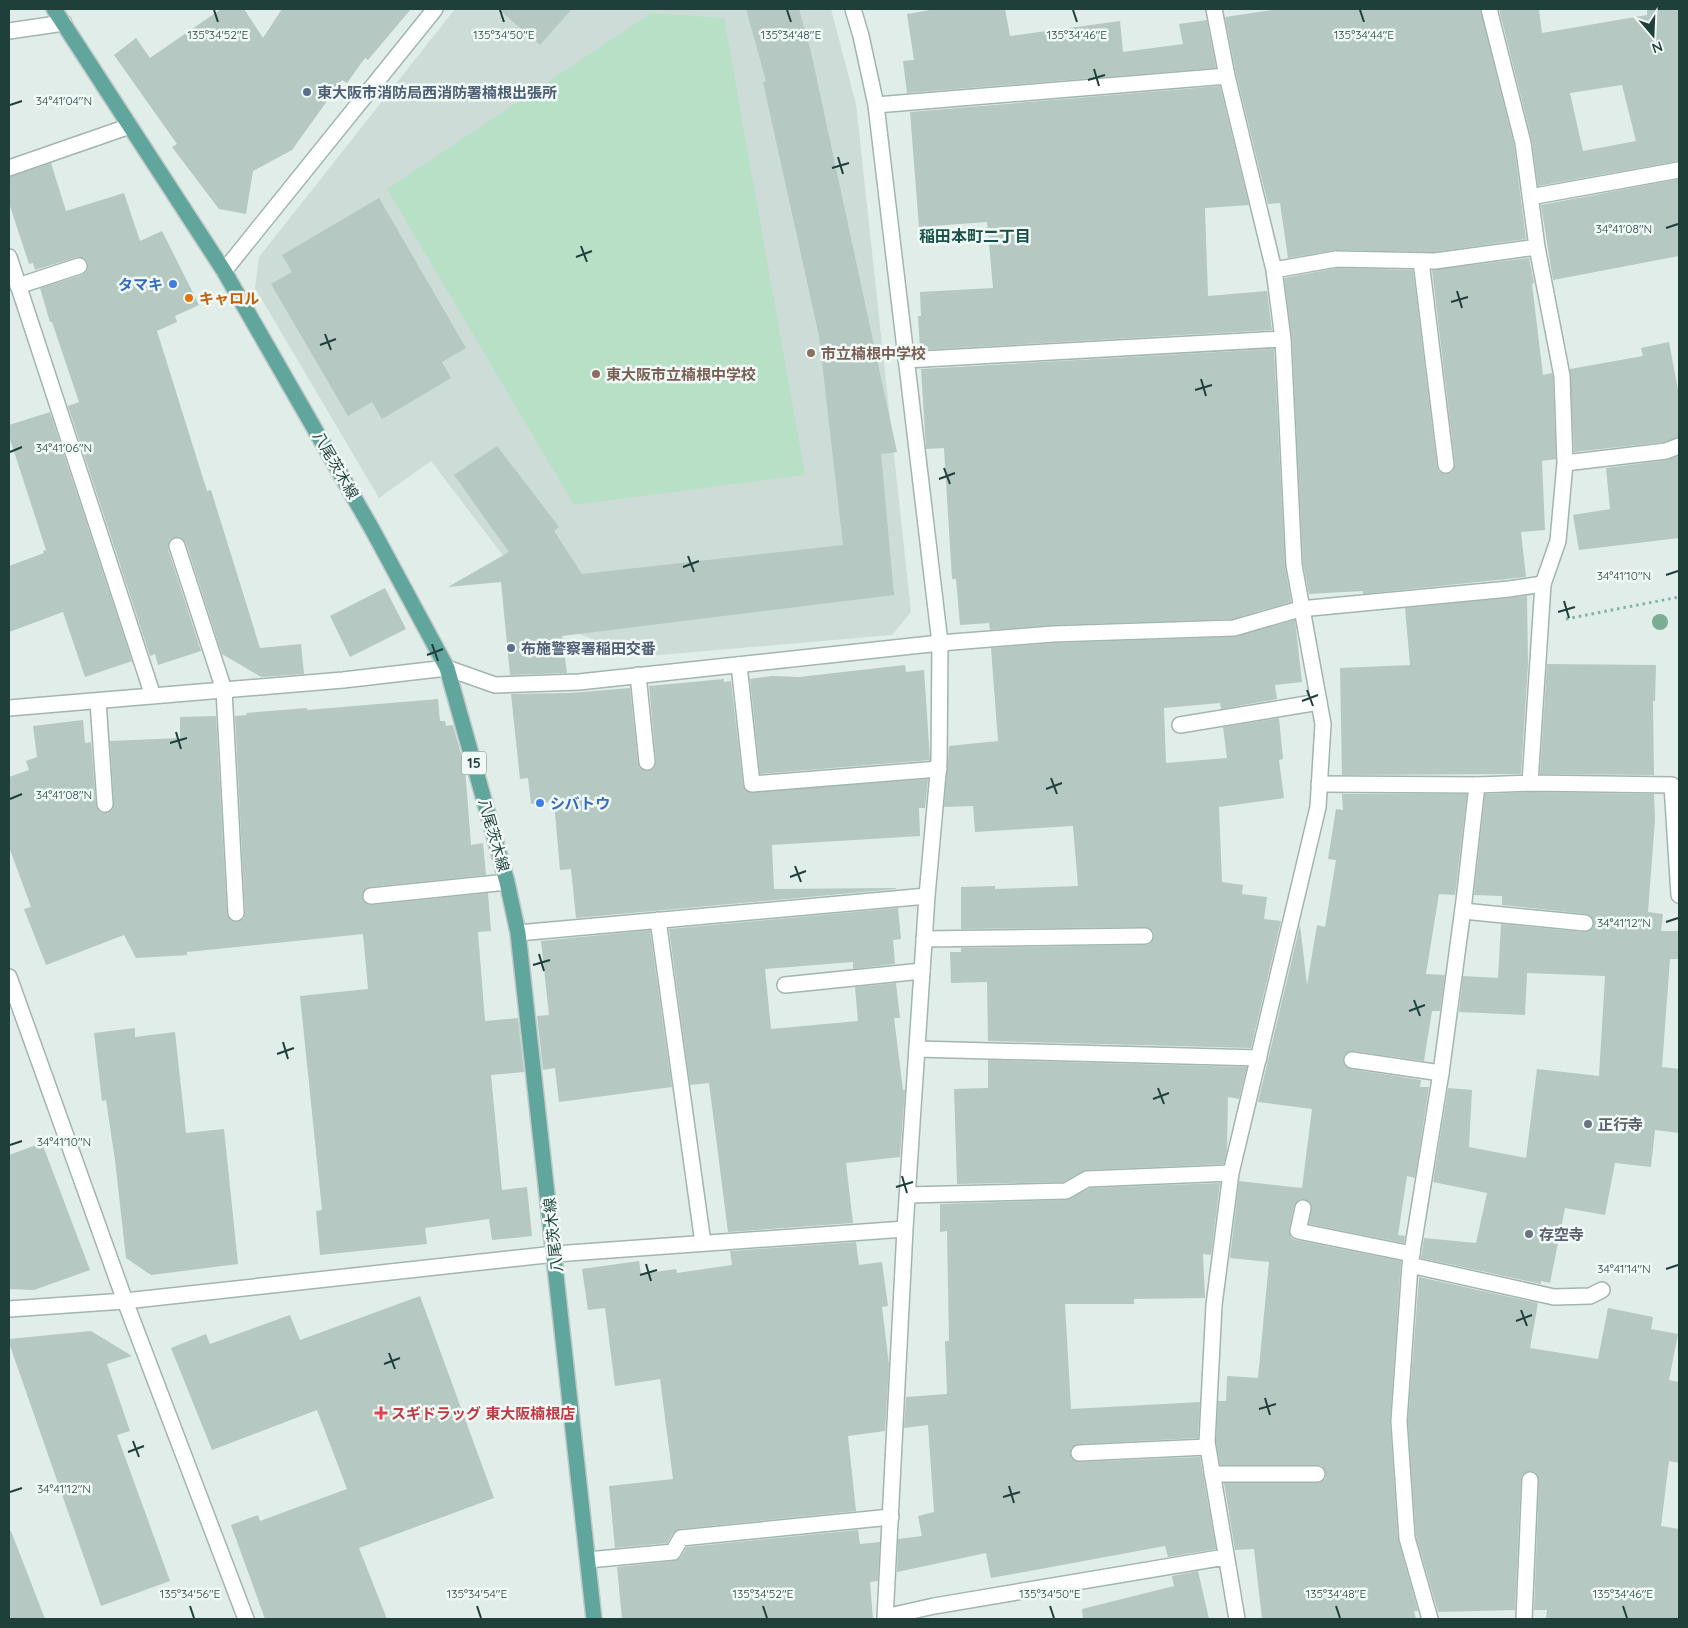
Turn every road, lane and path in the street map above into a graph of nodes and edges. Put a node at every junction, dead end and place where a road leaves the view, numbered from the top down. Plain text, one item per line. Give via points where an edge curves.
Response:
1 (436, 9) edge
2 (853, 9) edge
3 (1214, 9) edge
4 (1489, 9) edge
5 (59, 13) edge
6 (9, 31) edge
7 (1226, 76) junction
8 (876, 105) junction
9 (130, 126) junction
10 (9, 168) edge
11 (1679, 170) edge
12 (1530, 198) junction
13 (1537, 247) junction
14 (9, 257) edge
15 (1421, 260) junction
16 (78, 266) dead end
17 (1274, 270) junction
18 (224, 271) junction
19 (18, 286) junction
20 (1283, 339) junction
21 (906, 360) junction
22 (1679, 446) edge
23 (1565, 463) junction
24 (1446, 465) dead end
25 (177, 546) dead end
26 (1543, 584) junction
27 (1679, 597) edge
28 (1300, 609) junction
29 (1540, 624) junction
30 (940, 643) junction
31 (739, 665) junction
32 (447, 668) junction
33 (638, 675) junction
34 (224, 690) junction
35 (153, 696) junction
36 (98, 701) junction
37 (1319, 702) junction
38 (9, 708) edge
39 (1180, 725) dead end
40 (647, 762) dead end
41 (939, 769) junction
42 (1530, 783) junction
43 (1319, 784) junction
44 (1477, 784) junction
45 (105, 804) dead end
46 (507, 882) junction
47 (1679, 895) edge
48 (371, 896) dead end
49 (927, 896) junction
50 (1463, 911) junction
51 (236, 913) dead end
52 (658, 920) junction
53 (1585, 923) dead end
54 (518, 933) junction
55 (1144, 936) dead end
56 (924, 939) junction
57 (922, 971) junction
58 (9, 977) edge
59 (785, 985) dead end
60 (917, 1049) junction
61 (1259, 1058) junction
62 (1352, 1060) dead end
63 (1440, 1072) junction
64 (1232, 1173) junction
65 (908, 1195) junction
66 (1304, 1208) dead end
67 (905, 1229) junction
68 (703, 1243) junction
69 (555, 1254) junction
70 (1411, 1260) junction
71 (1602, 1290) dead end
72 (125, 1301) junction
73 (9, 1309) edge
74 (1207, 1447) junction
75 (1079, 1453) dead end
76 (1212, 1474) junction
77 (1317, 1474) dead end
78 (1530, 1480) dead end
79 (890, 1517) junction
80 (1225, 1557) junction
81 (588, 1560) junction
82 (885, 1618) edge
83 (246, 1619) edge
84 (594, 1619) edge
85 (1237, 1619) edge
86 (1430, 1619) edge
87 (1524, 1619) edge

1 - 18 street
2 - 8 street
3 - 7 street
4 - 12 street via 1524,143
5 - 6 street
5 - 9 main road, 八尾茨木線 / 15
7 - 8 street
7 - 17 street
8 - 21 street
9 - 10 street
9 - 18 main road, 八尾茨木線 / 15
11 - 12 street
12 - 13 street
13 - 15 street via 1435,261
13 - 23 street via 1562,376
14 - 19 street
15 - 17 street via 1336,259
15 - 24 street
16 - 19 street
17 - 20 street
18 - 32 main road, 八尾茨木線 / 15 via 372,529
19 - 35 street
20 - 21 street
20 - 28 street via 1294,565
21 - 30 street
22 - 23 street via 1666,451
23 - 26 street via 1558,540
25 - 34 street
26 - 28 street
26 - 29 street
27 - 29 path
28 - 30 street via 1234,628 1053,634
28 - 37 street
29 - 42 street
30 - 31 street
30 - 41 street
31 - 33 street
31 - 41 street via 752,784
32 - 33 street via 495,685 579,682
32 - 34 street
32 - 46 main road, 八尾茨木線 / 15
33 - 40 street
34 - 35 street
34 - 51 street
35 - 36 street
36 - 38 street
36 - 45 street
37 - 39 street
37 - 43 street via 1323,724
41 - 49 street
42 - 44 street
42 - 47 street via 1672,785
43 - 44 street
43 - 61 street via 1318,807
44 - 50 street
46 - 48 street
46 - 54 main road, 八尾茨木線 / 15
49 - 52 street
49 - 56 street
50 - 53 street
50 - 63 street
52 - 54 street
52 - 68 street
54 - 69 main road, 八尾茨木線 / 15
55 - 56 street
56 - 57 street
57 - 59 street
57 - 60 street
58 - 72 street
60 - 61 street
60 - 65 street
61 - 64 street
62 - 63 street
63 - 70 street
64 - 65 street via 1087,1179 1066,1191
64 - 74 street via 1214,1306
65 - 67 street
66 - 70 street via 1298,1231
67 - 68 street
67 - 79 street
68 - 69 street
69 - 72 street
69 - 81 main road, 八尾茨木線 / 15
70 - 71 street via 1554,1297 1590,1296
70 - 86 street via 1398,1421 1407,1538
72 - 73 street
72 - 83 street
74 - 75 street
74 - 76 street
76 - 77 street
76 - 80 street
78 - 87 street
79 - 81 street via 681,1538 673,1552
79 - 82 street
80 - 82 street via 934,1606
80 - 85 street
81 - 84 main road, 八尾茨木線 / 15

